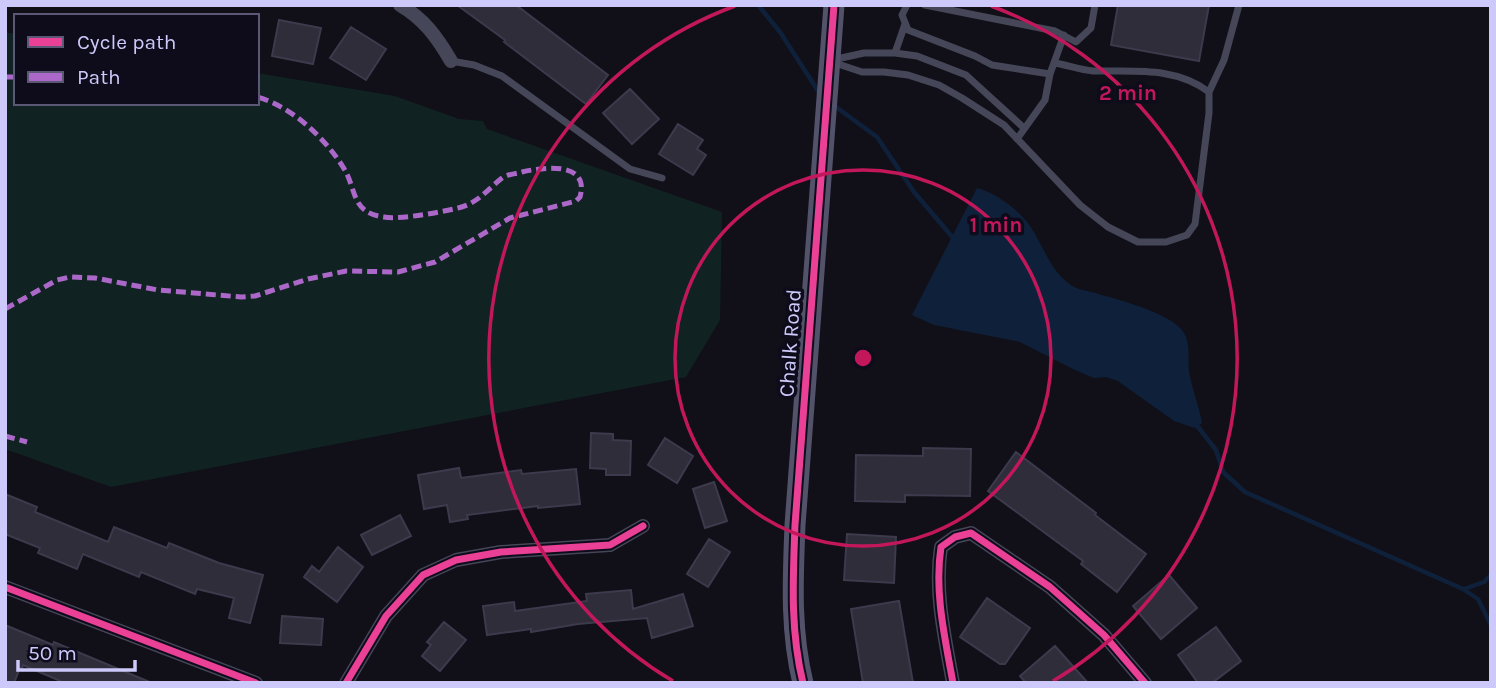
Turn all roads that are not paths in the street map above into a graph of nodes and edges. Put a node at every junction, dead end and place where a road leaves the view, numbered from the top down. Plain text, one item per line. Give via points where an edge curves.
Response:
1 (400, 5) edge
2 (834, 5) edge
3 (906, 5) edge
4 (925, 5) edge
5 (1095, 5) edge
6 (1239, 5) edge
7 (905, 23) junction
8 (1064, 35) junction
9 (895, 53) junction
10 (451, 61) joint
11 (828, 61) junction
12 (1055, 63) junction
13 (1050, 74) junction
14 (1209, 92) junction
15 (1024, 128) junction
16 (1017, 139) junction
17 (662, 178) dead end
18 (643, 526) dead end
19 (5, 587) edge
20 (256, 683) edge
21 (346, 683) edge
22 (803, 683) edge
23 (953, 683) edge
24 (1145, 683) edge

1 - 10 street via 432,30
2 - 11 street, Chalk Road
3 - 7 lane
4 - 8 lane
5 - 8 lane via 1091,27 1076,42
6 - 14 lane via 1224,60
7 - 9 lane
7 - 13 lane via 908,30 992,65
8 - 12 lane
9 - 11 lane via 864,53
9 - 15 lane via 917,56 965,75
10 - 17 lane via 502,76 629,169
11 - 16 lane via 862,72 908,75 939,85 1004,125
11 - 22 street, Chalk Road via 795,525 792,606
12 - 13 lane
12 - 14 lane via 1091,71 1145,71 1194,80
13 - 15 lane via 1045,100
14 - 16 lane via 1195,224 1187,236 1166,242 1138,242 1108,227 1080,205
15 - 16 lane
18 - 21 street via 610,545 501,552 456,561 423,575 386,616
19 - 20 street
23 - 24 street via 940,611 939,564 942,547 971,533 1050,587 1104,635

